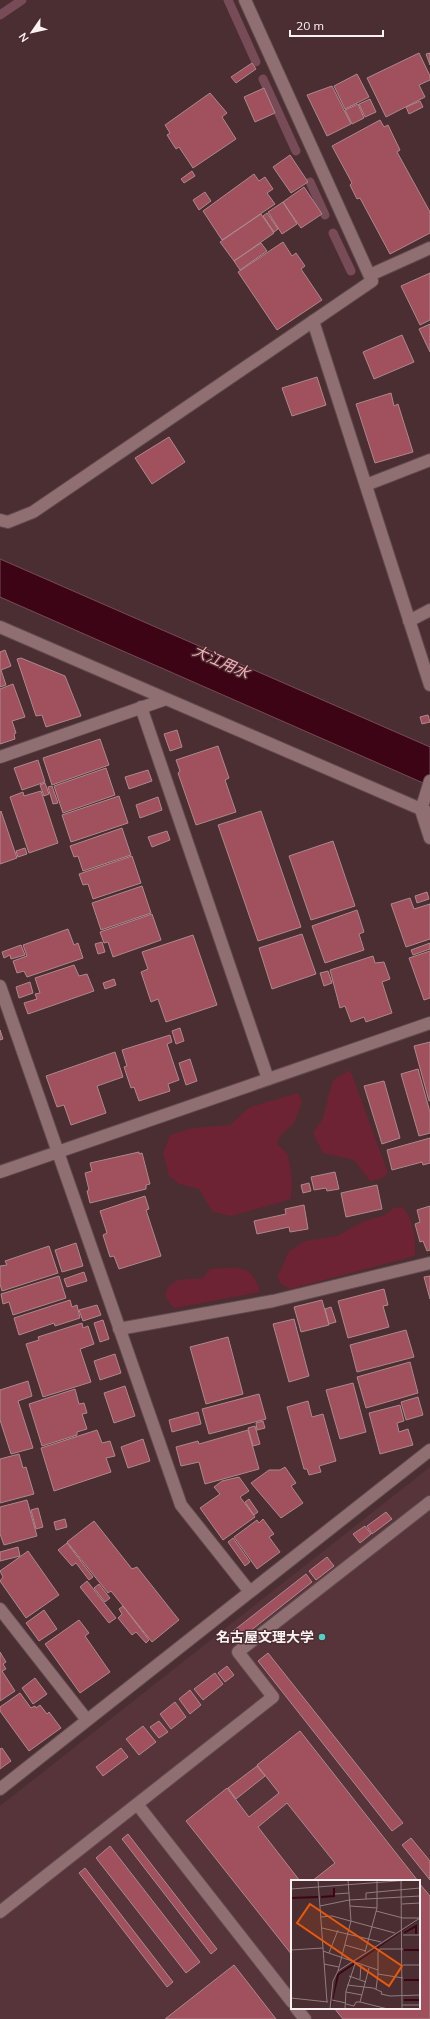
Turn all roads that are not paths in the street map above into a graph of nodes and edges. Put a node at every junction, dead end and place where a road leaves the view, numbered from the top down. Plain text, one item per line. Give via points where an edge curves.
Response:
1 (245, 0) edge
2 (430, 248) edge
3 (370, 276) junction
4 (313, 321) junction
5 (430, 460) edge
6 (366, 485) junction
7 (0, 520) edge
8 (430, 610) edge
9 (409, 621) junction
10 (0, 627) edge
11 (430, 685) edge
12 (166, 699) junction
13 (141, 707) junction
14 (0, 757) edge
15 (428, 787) edge
16 (426, 811) edge
17 (430, 838) edge
18 (0, 986) edge
19 (430, 1023) edge
20 (268, 1079) junction
21 (58, 1152) junction
22 (0, 1172) edge
23 (430, 1264) edge
24 (119, 1329) junction
25 (430, 1450) edge
26 (430, 1502) edge
27 (250, 1592) junction
28 (0, 1609) edge
29 (87, 1720) junction
30 (0, 1789) edge
31 (137, 1804) junction
32 (0, 1912) edge
33 (291, 2001) edge
34 (297, 2009) edge
35 (305, 2019) edge

1 - 3 street
2 - 3 street
3 - 4 street via 372,281
4 - 6 street
4 - 7 street via 33,512 8,522
5 - 6 street
6 - 9 street
8 - 9 street
9 - 11 street
10 - 12 street
12 - 13 street
12 - 16 street
13 - 14 street
13 - 20 street
15 - 16 street
16 - 17 street
18 - 21 street
19 - 20 street
20 - 21 street
21 - 22 street
21 - 24 street
23 - 24 street via 273,1302
24 - 27 street via 181,1505
25 - 27 street
26 - 31 street via 238,1652 273,1697
27 - 29 street
28 - 29 street
29 - 30 street
31 - 32 street
31 - 33 street
34 - 35 street

